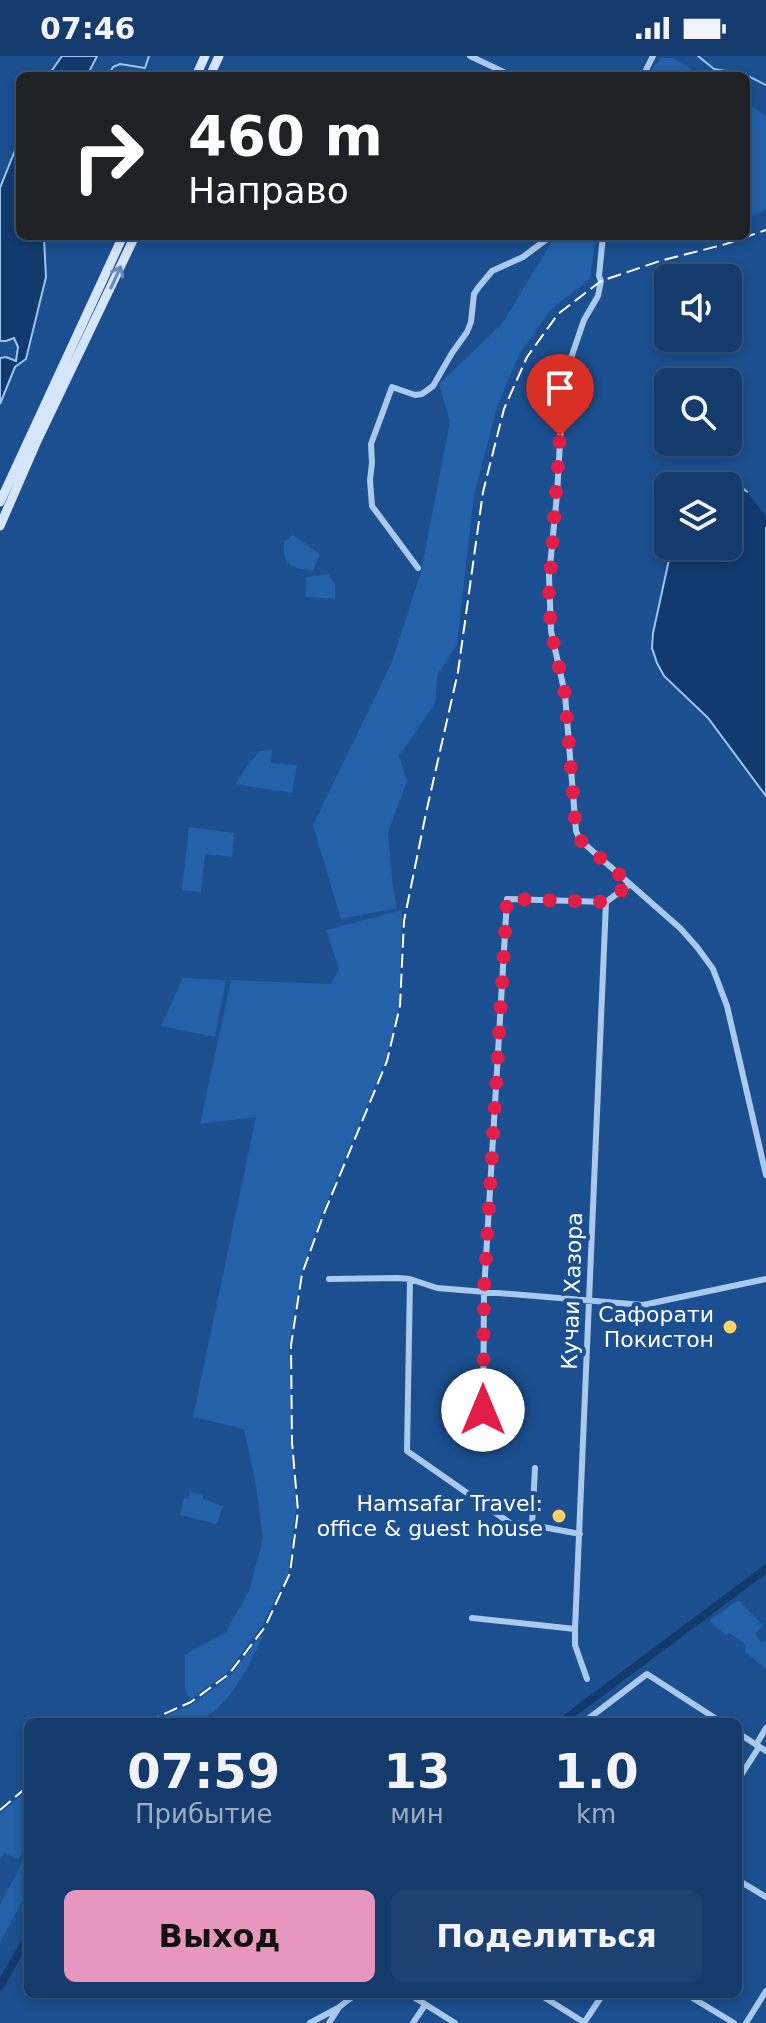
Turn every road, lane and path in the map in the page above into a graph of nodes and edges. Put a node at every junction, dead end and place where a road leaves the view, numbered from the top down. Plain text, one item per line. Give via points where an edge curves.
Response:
1 (470, 56) edge
2 (504, 72) edge
3 (121, 240) edge
4 (133, 240) edge
5 (546, 240) edge
6 (603, 240) edge
7 (0, 502) edge
8 (0, 526) edge
9 (418, 568) dead end
10 (630, 884) junction
11 (606, 902) junction
12 (766, 1175) edge
13 (329, 1279) dead end
14 (410, 1279) junction
15 (766, 1279) edge
16 (484, 1292) junction
17 (588, 1301) junction
18 (483, 1439) dead end
19 (535, 1468) dead end
20 (532, 1525) junction
21 (580, 1534) junction
22 (472, 1618) dead end
23 (575, 1629) junction
24 (587, 1679) dead end
25 (589, 1718) edge
26 (715, 1718) edge
27 (766, 1728) edge
28 (742, 1736) edge
29 (760, 1747) edge
30 (742, 1774) edge
31 (742, 1882) edge
32 (766, 1897) edge
33 (766, 1991) edge
34 (351, 1998) edge
35 (415, 1998) edge
36 (545, 1998) edge
37 (601, 1998) edge
38 (693, 1998) edge
39 (425, 2005) junction
40 (338, 2008) junction
41 (310, 2023) edge
42 (329, 2023) edge
43 (413, 2023) edge
44 (455, 2023) edge
45 (585, 2023) edge
46 (734, 2023) edge
47 (746, 2023) edge

1 - 2 street
3 - 7 main road
8 -> 4 main road
5 - 9 street via 492,271 478,288 467,332 430,389 415,395 392,387 371,444 372,506
6 - 10 street via 598,296 572,355 562,407 549,592 551,631 565,694 576,831
10 - 11 street
10 - 12 street via 689,937 713,969
11 - 16 street via 507,899
11 - 17 street, Кучаи Хазора
13 - 14 street
14 - 16 street via 437,1288
14 - 20 street via 407,1451 510,1523
15 - 17 street via 643,1305
16 - 17 street
16 - 18 street
17 - 21 street, Кучаи Хазора
19 - 20 street
20 - 21 street
21 - 23 street, Кучаи Хазора
22 - 23 street
23 - 24 street, Кучаи Хазора
25 - 26 street via 647,1674
27 - 29 street
28 - 29 street
29 - 30 street
31 - 32 street
33 - 47 street
34 - 40 street
35 - 39 street
36 - 45 street
37 - 45 street
38 - 46 street
39 - 43 street
39 - 44 street
40 - 41 street
40 - 42 street

